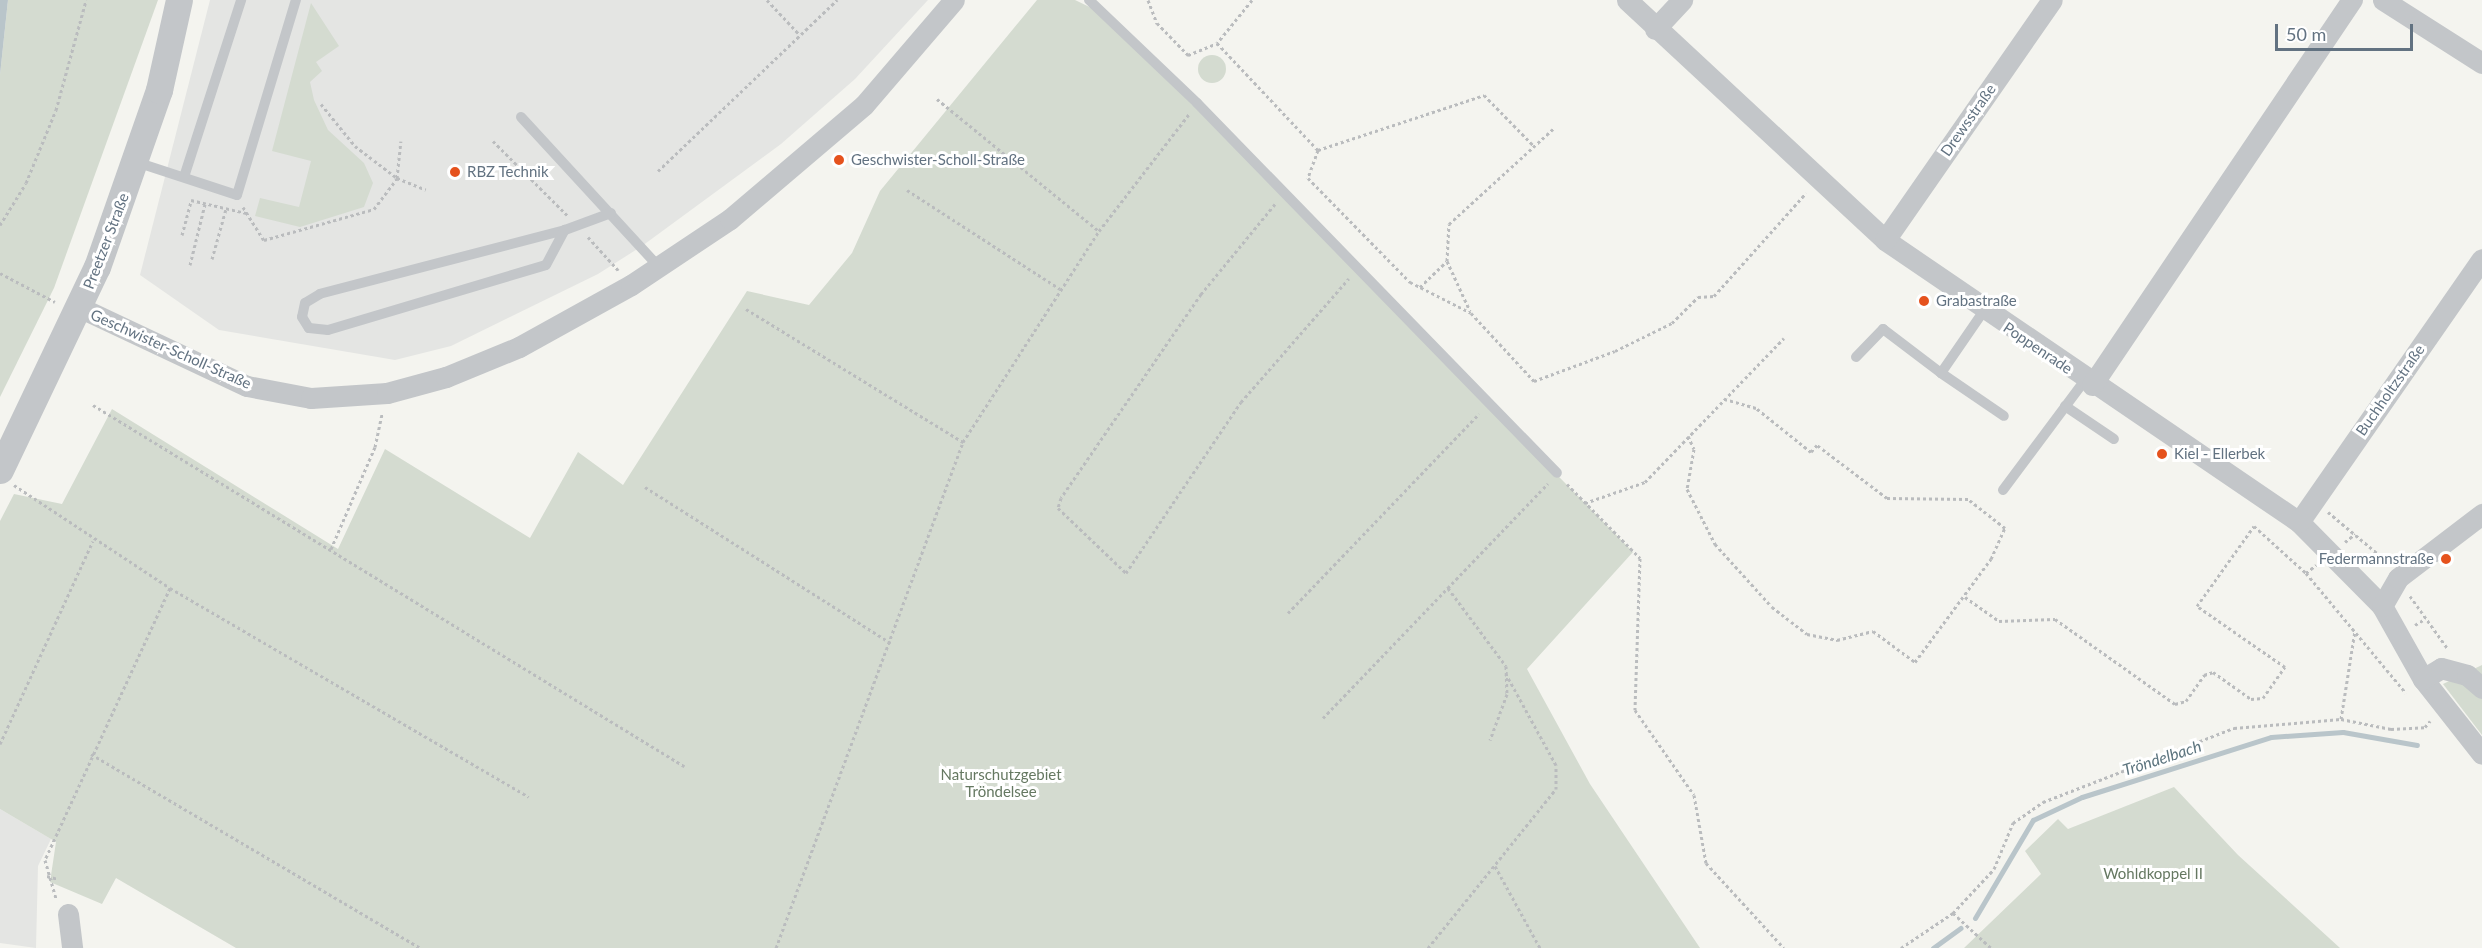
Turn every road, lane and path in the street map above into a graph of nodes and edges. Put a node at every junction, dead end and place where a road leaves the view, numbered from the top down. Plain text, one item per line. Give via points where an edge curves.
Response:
1 (86, 0) edge
2 (179, 0) edge
3 (241, 0) edge
4 (296, 0) edge
5 (767, 0) edge
6 (837, 0) edge
7 (954, 0) edge
8 (1089, 0) edge
9 (1148, 0) edge
10 (1251, 0) edge
11 (1627, 0) edge
12 (1682, 0) edge
13 (2052, 0) edge
14 (2352, 0) edge
15 (2383, 0) edge
16 (1654, 29) junction
17 (800, 35) junction
18 (1217, 43) junction
19 (2482, 63) edge
20 (938, 99) dead end
21 (321, 104) dead end
22 (1197, 104) junction
23 (521, 117) dead end
24 (1553, 129) dead end
25 (401, 141) dead end
26 (493, 141) dead end
27 (1534, 146) junction
28 (1318, 150) junction
29 (136, 162) junction
30 (658, 171) dead end
31 (184, 177) junction
32 (397, 178) junction
33 (1818, 179) junction
34 (195, 181) junction
35 (426, 190) dead end
36 (907, 190) dead end
37 (1286, 194) junction
38 (237, 195) junction
39 (191, 200) junction
40 (205, 204) junction
41 (226, 209) junction
42 (246, 213) junction
43 (611, 213) junction
44 (0, 225) edge
45 (577, 226) junction
46 (565, 230) junction
47 (1099, 231) junction
48 (182, 235) dead end
49 (1885, 240) junction
50 (212, 259) dead end
51 (2482, 259) edge
52 (1447, 261) junction
53 (190, 265) dead end
54 (658, 266) junction
55 (1358, 268) junction
56 (0, 273) edge
57 (631, 285) junction
58 (1420, 287) junction
59 (1060, 289) junction
60 (746, 309) dead end
61 (79, 311) junction
62 (1983, 312) junction
63 (1471, 313) junction
64 (1784, 338) dead end
65 (1856, 357) dead end
66 (1941, 373) junction
67 (2089, 382) junction
68 (387, 393) junction
69 (1724, 399) junction
70 (1488, 404) junction
71 (93, 405) dead end
72 (2065, 406) junction
73 (2004, 416) dead end
74 (1689, 436) junction
75 (2114, 440) dead end
76 (963, 442) junction
77 (1557, 473) junction
78 (4, 476) edge
79 (645, 487) dead end
80 (2002, 490) dead end
81 (1585, 503) junction
82 (2482, 514) edge
83 (2299, 522) junction
84 (93, 541) junction
85 (331, 549) junction
86 (170, 588) junction
87 (1448, 588) junction
88 (1965, 597) junction
89 (2382, 606) junction
90 (1288, 613) dead end
91 (2355, 631) junction
92 (891, 643) junction
93 (1506, 674) junction
94 (2423, 679) junction
95 (2482, 688) edge
96 (2410, 697) dead end
97 (2424, 713) dead end
98 (1323, 718) dead end
99 (2341, 719) junction
100 (1490, 740) dead end
101 (0, 744) edge
102 (91, 754) junction
103 (2482, 754) edge
104 (684, 766) dead end
105 (529, 797) dead end
106 (1495, 866) junction
107 (47, 876) junction
108 (58, 879) dead end
109 (1953, 913) junction
110 (68, 914) joint
111 (72, 948) edge
112 (420, 948) edge
113 (776, 948) edge
114 (1428, 948) edge
115 (1539, 948) edge
116 (1784, 948) edge
117 (1901, 948) edge
118 (1991, 948) edge

1 - 44 path via 56,110 26,183
2 - 29 street, Preetzer Straße
3 - 31 lane
4 - 38 lane
5 - 17 path
6 - 17 path
7 - 54 street, Geschwister-Scholl-Straße via 864,105 792,171
8 - 22 lane
9 - 18 path via 1157,24 1188,55
10 - 18 path
11 - 16 street, Poppenrade
12 - 16 street
13 - 49 street, Drewsstraße
14 - 67 street
15 - 19 street
16 - 33 street, Poppenrade
17 - 30 path
18 - 28 path
20 - 47 path
21 - 32 path via 339,132
22 - 37 lane
22 - 47 path
23 - 43 lane
24 - 27 path
25 - 32 path
26 - 45 path
27 - 28 path via 1484,95
27 - 52 path via 1449,224
28 - 58 path via 1308,178
29 - 31 lane
29 - 61 street, Preetzer Straße
31 - 34 lane
32 - 35 path
32 - 42 path via 374,209 264,240
33 - 49 street, Poppenrade
33 - 63 path via 1714,296 1698,297 1672,323 1615,351 1534,381
34 - 38 lane
34 - 39 path
36 - 59 path
37 - 55 lane
37 - 55 path via 1201,294 1061,498 1058,508 1126,573 1242,402 1303,325
38 - 42 path
39 - 40 path
39 - 48 path
40 - 41 path
40 - 53 path
41 - 42 path
41 - 50 path
43 - 45 lane
43 - 54 lane
45 - 46 lane
45 - 57 path
46 - 46 lane via 546,265 328,330 309,328 302,317 305,303 320,294
47 - 59 path
49 - 62 street, Poppenrade
51 - 83 street, Buchholtzstraße
52 - 58 path
52 - 63 path
54 - 57 street, Geschwister-Scholl-Straße
55 - 70 lane
56 - 61 path
57 - 68 street, Geschwister-Scholl-Straße via 519,347 446,377
58 - 63 path
59 - 76 path
60 - 76 path
61 - 68 street, Geschwister-Scholl-Straße via 247,386 311,398
61 - 78 street, Preetzer Straße
62 - 66 lane
62 - 67 street, Poppenrade
64 - 69 path
65 - 66 lane via 1883,330
66 - 73 lane
67 - 72 lane
67 - 83 street, Poppenrade
68 - 85 path via 375,447
69 - 74 path
69 - 88 path via 1756,408 1811,452 1817,444 1887,498 1968,499 2005,528
70 - 77 lane
70 - 90 path
71 - 85 path
72 - 75 lane
72 - 80 lane
74 - 81 path via 1645,482
74 - 88 path via 1694,449 1687,489 1715,544 1772,607 1807,634 1837,640 1873,631 1915,662
76 - 92 path
77 - 81 path
77 - 87 path
78 - 84 path
79 - 92 path
81 - 116 path via 1640,558 1635,710 1694,795 1706,863
82 - 89 street via 2398,578
83 - 89 street, Poppenrade
84 - 86 path
84 - 101 path
85 - 104 path
86 - 102 path
86 - 105 path
87 - 93 path via 1498,651
87 - 98 path
88 - 91 path via 1999,621 2055,619 2175,704 2186,701 2204,675 2212,672 2251,699 2263,698 2285,667 2197,606 2254,526 2294,560
89 - 94 street, Poppenrade
91 - 96 path
91 - 99 path via 2350,635
92 - 113 path
93 - 100 path via 1508,694
93 - 106 path via 1556,765 1556,789
94 - 95 street via 2440,668 2467,675
94 - 103 street, Poppenrade
97 - 99 path via 2431,722 2425,727 2391,729
99 - 109 path via 2234,728 2043,802 2013,823 1994,869
102 - 107 path via 45,860
102 - 112 path
106 - 114 path
106 - 115 path
107 - 108 path
107 - 110 path
109 - 117 path
109 - 118 path
110 - 111 street

